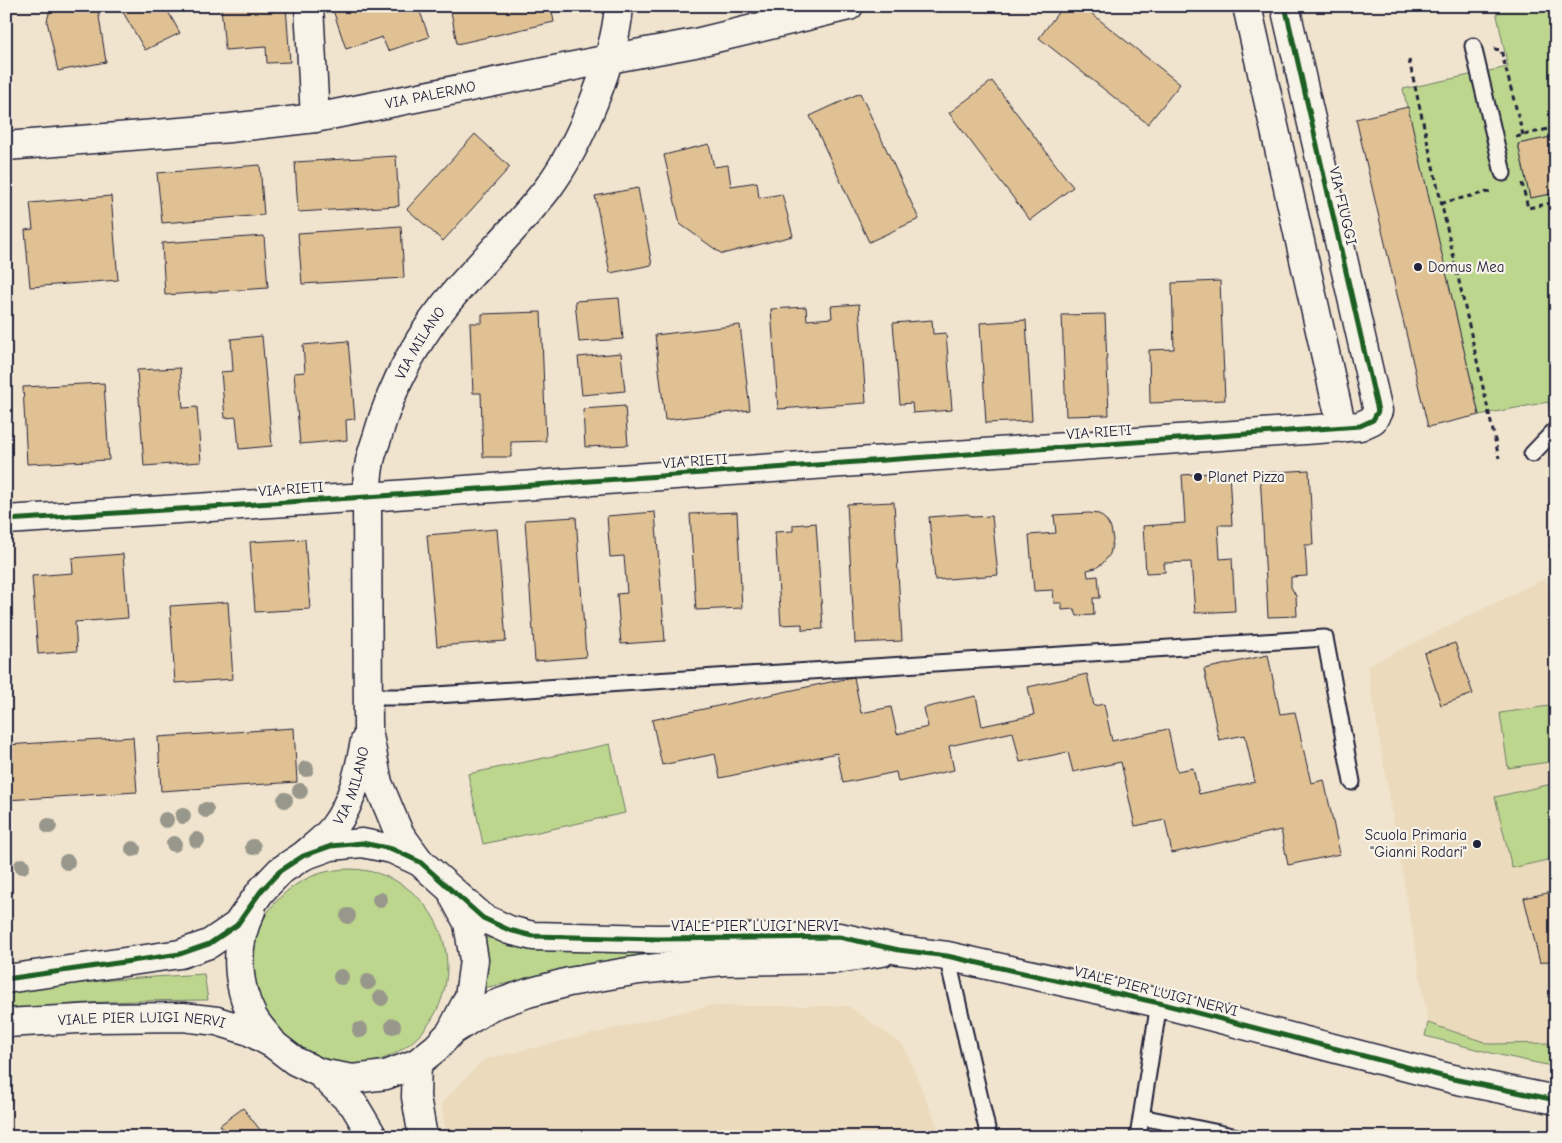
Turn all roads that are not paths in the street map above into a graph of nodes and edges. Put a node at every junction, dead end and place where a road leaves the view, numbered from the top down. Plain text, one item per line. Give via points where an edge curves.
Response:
1 (309, 6) edge
2 (619, 6) edge
3 (849, 6) edge
4 (1247, 6) edge
5 (1287, 15) edge
6 (1253, 33) junction
7 (1473, 46) road end
8 (609, 59) junction
9 (1302, 83) junction
10 (1267, 92) junction
11 (315, 118) junction
12 (6, 146) edge
13 (1503, 173) dead end
14 (1378, 411) joint
15 (1342, 428) junction
16 (1556, 429) edge
17 (1532, 454) dead end
18 (367, 497) junction
19 (6, 520) edge
20 (368, 697) junction
21 (368, 730) junction
22 (1352, 782) dead end
23 (303, 856) junction
24 (420, 862) junction
25 (450, 889) junction
26 (261, 891) junction
27 (899, 950) junction
28 (947, 956) junction
29 (6, 979) edge
30 (1159, 1003) junction
31 (6, 1023) edge
32 (452, 1031) junction
33 (273, 1044) junction
34 (417, 1062) junction
35 (320, 1073) junction
36 (1556, 1100) edge
37 (1141, 1117) junction
38 (372, 1137) edge
39 (422, 1137) edge
40 (989, 1137) edge
41 (1138, 1137) edge
42 (1238, 1137) edge

1 - 11 street
2 - 8 street, VIA MILANO via 618,25
3 - 8 street, VIA PALERMO via 695,43
4 - 6 street
5 - 6 street, VIA FIUGGI
5 - 9 street, VIA FIUGGI
6 - 10 street
7 - 13 lane
8 - 11 street, VIA PALERMO
8 - 18 street, VIA MILANO via 574,147 548,187 458,288 427,328 407,363 389,399 379,429 369,466
9 - 10 street
9 - 14 street, VIA FIUGGI
10 - 15 street
11 - 12 street, VIA PALERMO
14 - 15 street, VIA RIETI via 1373,420 1360,426
15 - 18 street, VIA RIETI
16 - 17 lane
18 - 19 street, VIA RIETI
18 - 20 street, VIA MILANO
20 - 21 street, VIA MILANO
20 - 22 lane via 1325,638
21 - 23 street, VIA MILANO via 349,802 334,828
21 - 24 street, VIA MILANO via 378,783 399,833
23 - 24 street, VIALE PIER LUIGI NERVI via 331,846 362,843 392,849
23 - 26 street, VIALE PIER LUIGI NERVI
24 - 25 street, VIALE PIER LUIGI NERVI
25 - 27 street, VIALE PIER LUIGI NERVI via 483,918 508,930 533,936 657,939 839,936
25 - 32 street, VIALE PIER LUIGI NERVI via 468,923 474,960 469,997
26 - 29 street, VIALE PIER LUIGI NERVI via 237,925 209,944 180,954
26 - 33 street, VIALE PIER LUIGI NERVI via 246,920 239,953 244,993 253,1017
27 - 28 street, VIALE PIER LUIGI NERVI
27 - 32 street, VIALE PIER LUIGI NERVI via 837,959 723,961 639,970 578,981 491,1006
28 - 30 street, VIALE PIER LUIGI NERVI
28 - 40 lane
30 - 36 street, VIALE PIER LUIGI NERVI via 1453,1079
30 - 37 lane
31 - 33 street, VIALE PIER LUIGI NERVI via 183,1017 249,1030
32 - 34 street, VIALE PIER LUIGI NERVI
33 - 35 street, VIALE PIER LUIGI NERVI via 295,1061
34 - 35 street, VIALE PIER LUIGI NERVI via 386,1075 353,1079
34 - 39 street via 416,1097
35 - 38 street via 354,1105
37 - 41 lane
37 - 42 lane

